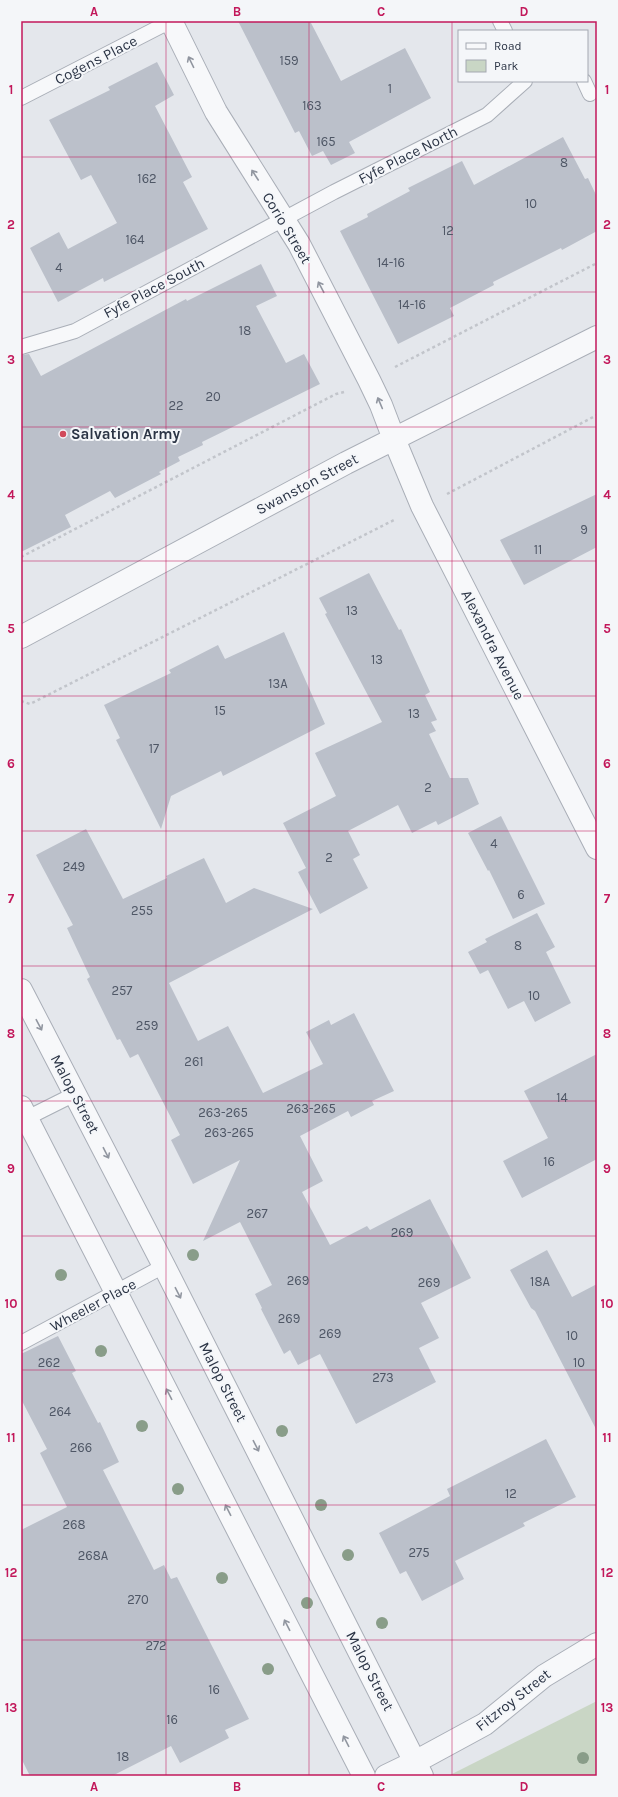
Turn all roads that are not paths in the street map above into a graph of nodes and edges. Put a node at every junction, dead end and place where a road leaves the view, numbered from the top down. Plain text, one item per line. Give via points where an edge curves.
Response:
1 (171, 21) edge
2 (500, 21) edge
3 (504, 30) edge
4 (524, 82) edge
5 (584, 82) edge
6 (590, 94) dead end
7 (21, 98) edge
8 (283, 218) junction
9 (597, 337) edge
10 (21, 347) edge
11 (394, 439) junction
12 (21, 637) edge
13 (597, 848) edge
14 (21, 990) edge
15 (75, 1094) junction
16 (23, 1116) edge
17 (164, 1266) junction
18 (117, 1292) junction
19 (21, 1343) edge
20 (597, 1644) edge
21 (419, 1769) edge
22 (364, 1776) edge
23 (386, 1776) edge

1 - 7 lane, Cogens Place
8 -> 1 street, Corio Street via 216,112
2 - 3 lane
4 - 8 lane, Fyfe Place North via 487,115
5 - 6 lane
8 - 10 lane, Fyfe Place South via 75,331
11 -> 8 street, Corio Street via 375,392
9 - 11 street, Swanston Street
11 - 12 street, Swanston Street
11 - 13 street, Alexandra Avenue via 422,506
14 -> 15 street, Malop Street
15 - 16 lane
15 -> 17 street, Malop Street
16 - 18 street
17 - 18 lane, Wheeler Place
17 -> 21 street, Malop Street
18 - 19 lane, Wheeler Place
22 -> 18 street
20 - 21 street, Fitzroy Street via 544,1676 485,1724
21 - 23 street, Fitzroy Street

